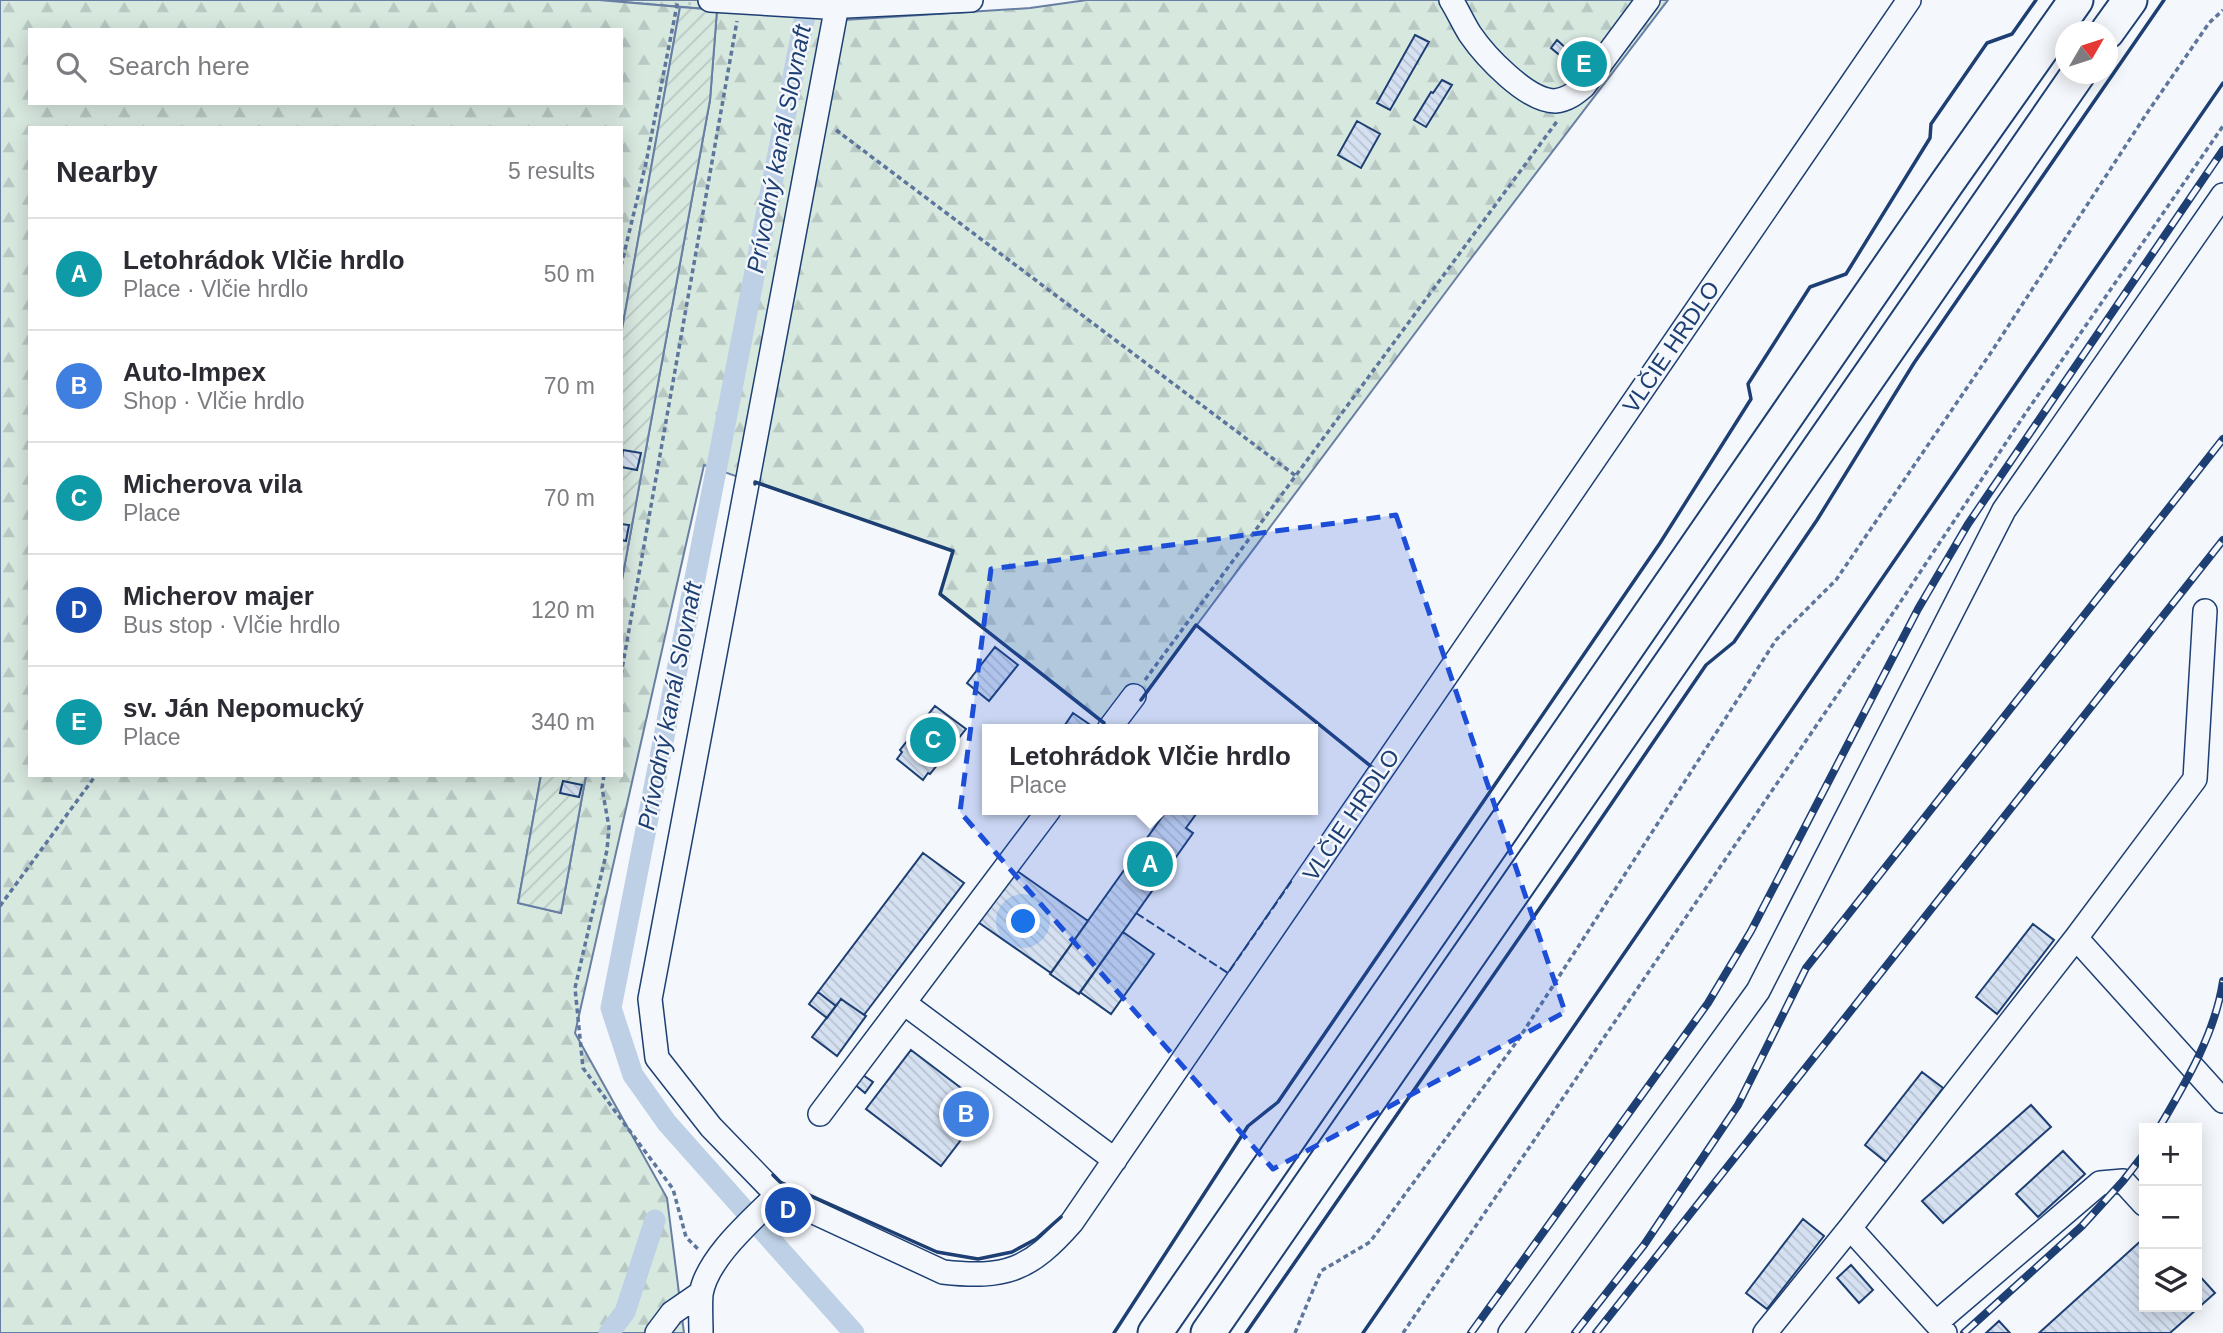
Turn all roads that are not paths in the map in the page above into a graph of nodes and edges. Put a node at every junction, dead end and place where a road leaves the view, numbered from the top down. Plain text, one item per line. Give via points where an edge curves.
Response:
1 (710, 0) edge
2 (971, 0) edge
3 (1451, 0) edge
4 (1648, 0) edge
5 (1909, 0) edge
6 (2077, 0) edge
7 (2130, 0) edge
8 (833, 4) edge
9 (2116, 21) edge
10 (2071, 84) edge
11 (2223, 195) edge
12 (2205, 611) dead end
13 (1134, 696) road end
14 (1113, 724) edge
15 (1045, 815) edge
16 (2076, 938) junction
17 (904, 1003) junction
18 (2223, 1101) edge
19 (820, 1114) dead end
20 (1115, 1160) junction
21 (2139, 1199) edge
22 (772, 1201) junction
23 (1850, 1228) junction
24 (701, 1293) junction
25 (1940, 1328) edge
26 (657, 1333) edge
27 (701, 1333) edge
28 (1155, 1333) edge
29 (1208, 1333) edge
30 (1510, 1333) edge
31 (1765, 1333) edge

1 - 8 street
2 - 8 street
3 - 4 street via 1488,56 1533,95 1556,101 1584,86
5 - 20 street, VLČIE HRDLO
6 - 28 highway
7 - 9 highway
8 - 22 street via 817,116 650,999 657,1058
10 - 29 highway
11 - 30 street via 2004,510 1758,991
12 - 16 street via 2195,779
13 - 14 street
15 - 17 street
16 - 18 street
16 - 23 street
17 - 19 street
17 - 20 street
20 - 22 street, VLČIE HRDLO via 1053,1244 1038,1257 996,1273 943,1272
21 - 25 street via 2123,1181 2101,1183
22 - 24 street via 714,1264
23 - 25 street
23 - 31 street
24 - 26 street via 672,1313
24 - 27 street

